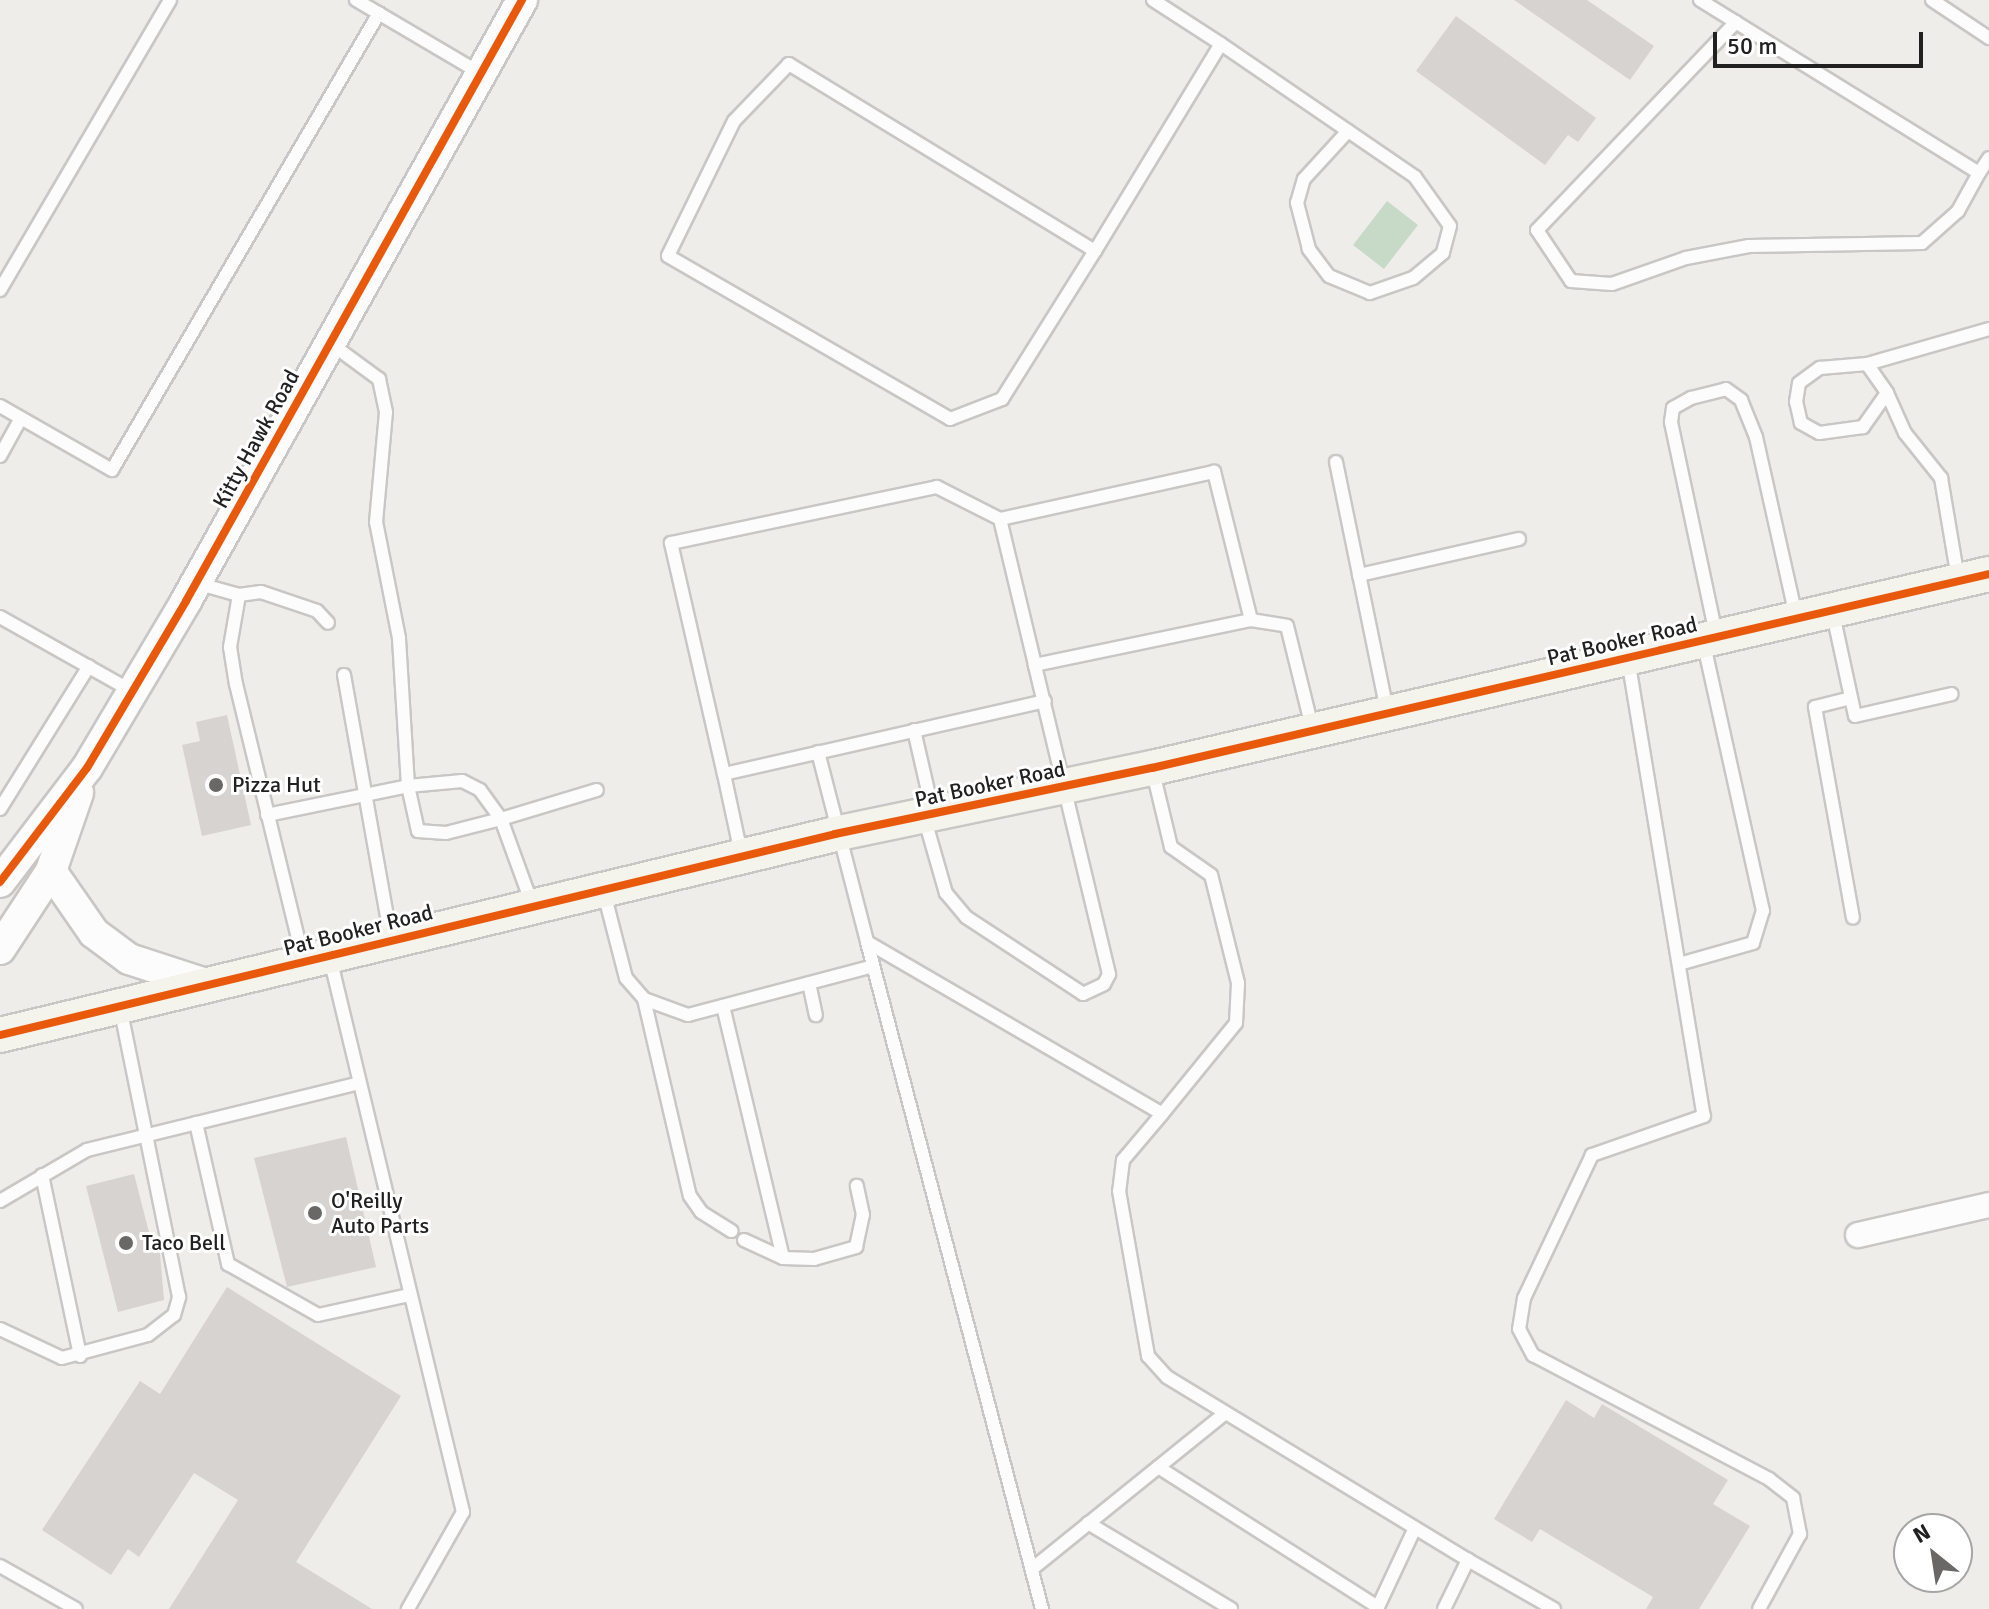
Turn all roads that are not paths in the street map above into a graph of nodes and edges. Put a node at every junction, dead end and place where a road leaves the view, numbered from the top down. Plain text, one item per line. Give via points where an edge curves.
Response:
1 (170, 0) edge
2 (356, 0) edge
3 (522, 0) edge
4 (1153, 0) edge
5 (1700, 0) edge
6 (1932, 0) edge
7 (379, 13) junction
8 (1736, 22) junction
9 (1989, 38) edge
10 (1221, 44) junction
11 (480, 73) junction
12 (1348, 131) junction
13 (1989, 158) edge
14 (1979, 173) junction
15 (1095, 251) junction
16 (0, 290) edge
17 (1989, 329) edge
18 (330, 343) junction
19 (1867, 364) junction
20 (1887, 393) junction
21 (0, 406) edge
22 (21, 418) junction
23 (0, 456) edge
24 (1336, 462) dead end
25 (1000, 519) junction
26 (1519, 539) dead end
27 (1359, 575) junction
28 (1974, 578) edge
29 (196, 583) junction
30 (239, 595) junction
31 (1833, 610) junction
32 (0, 617) edge
33 (1797, 619) junction
34 (1251, 620) junction
35 (328, 623) dead end
36 (1710, 639) junction
37 (1628, 658) junction
38 (1035, 665) junction
39 (89, 666) junction
40 (344, 675) dead end
41 (132, 691) junction
42 (1952, 694) dead end
43 (1851, 698) junction
44 (1045, 701) junction
45 (1388, 714) junction
46 (914, 730) junction
47 (1313, 731) junction
48 (818, 752) junction
49 (87, 768) junction
50 (1152, 768) junction
51 (724, 774) junction
52 (408, 786) junction
53 (1066, 786) junction
54 (597, 790) dead end
55 (367, 791) junction
56 (0, 809) edge
57 (267, 815) junction
58 (929, 815) junction
59 (501, 819) junction
60 (835, 834) junction
61 (742, 856) junction
62 (51, 871) junction
63 (0, 882) edge
64 (603, 890) junction
65 (533, 907) junction
66 (1853, 918) dead end
67 (391, 941) junction
68 (867, 942) junction
69 (0, 949) edge
70 (316, 959) junction
71 (1679, 964) junction
72 (873, 966) junction
73 (809, 983) junction
74 (209, 985) junction
75 (644, 999) junction
76 (120, 1006) junction
77 (723, 1006) junction
78 (816, 1015) dead end
79 (0, 1035) edge
80 (359, 1083) junction
81 (1162, 1114) junction
82 (196, 1123) junction
83 (143, 1132) junction
84 (42, 1175) junction
85 (857, 1186) dead end
86 (0, 1201) edge
87 (1989, 1205) edge
88 (731, 1231) dead end
89 (1858, 1235) dead end
90 (744, 1240) dead end
91 (783, 1258) junction
92 (410, 1295) junction
93 (0, 1329) edge
94 (80, 1356) junction
95 (1225, 1413) junction
96 (1158, 1467) junction
97 (1088, 1523) junction
98 (1415, 1528) junction
99 (1468, 1560) junction
100 (0, 1566) edge
101 (1032, 1569) junction
102 (1377, 1608) edge
103 (76, 1609) edge
104 (408, 1609) edge
105 (1042, 1609) edge
106 (1231, 1609) edge
107 (1444, 1609) edge
108 (1554, 1609) edge
109 (1759, 1609) edge

1 - 16 lane
2 - 7 lane
3 - 11 street, Kitty Hawk Road
4 - 10 lane
5 - 8 lane
6 - 9 lane
7 - 11 lane
7 - 22 lane via 112,470
8 - 14 lane
8 - 14 lane via 1537,230 1571,281 1612,284 1686,258 1749,246 1922,243 1958,211
10 - 12 lane
10 - 15 lane
11 - 18 street, Kitty Hawk Road
12 - 12 lane via 1304,179 1297,203 1309,249 1329,276 1370,293 1413,278 1443,253 1450,226 1415,177
13 - 14 lane
15 - 15 lane via 789,64 734,121 668,256 950,419 1002,399
17 - 19 lane
18 - 29 street, Kitty Hawk Road
18 - 52 lane via 379,379 386,412 376,522 399,638
19 - 20 lane
19 - 20 lane via 1820,368 1799,383 1801,423 1819,433 1863,427
20 - 28 lane via 1905,433 1941,478
21 - 22 lane
22 - 23 lane
24 - 27 lane
25 - 34 lane via 1214,472
25 - 38 lane
25 - 51 lane via 937,487 671,543
26 - 27 lane
27 - 45 lane
28 - 31 main road, Pat Booker Road
29 - 30 lane
29 - 41 street, Kitty Hawk Road
30 - 35 lane via 261,592 317,611
30 - 57 lane via 230,647
31 - 33 main road, Pat Booker Road
31 - 43 lane
32 - 39 lane
33 - 36 main road, Pat Booker Road
33 - 36 lane via 1756,437 1741,400 1726,389 1673,408 1671,422
34 - 38 lane
34 - 47 lane via 1287,626
36 - 37 main road, Pat Booker Road
36 - 71 lane via 1763,911 1753,943
37 - 45 main road, Pat Booker Road
37 - 71 lane
38 - 44 lane
39 - 41 lane
39 - 56 lane
40 - 55 lane
41 - 49 street, Kitty Hawk Road
42 - 43 lane via 1855,716
43 - 66 lane via 1815,707
44 - 46 lane
44 - 53 lane
45 - 47 main road, Pat Booker Road
46 - 48 lane
46 - 58 lane
47 - 50 main road, Pat Booker Road
48 - 51 lane
48 - 60 lane
49 - 62 street, Kitty Hawk Road
49 - 63 street, Kitty Hawk Road
50 - 53 main road, Pat Booker Road
50 - 81 lane via 1171,847 1211,875 1238,983 1236,1023
51 - 61 lane
52 - 55 lane
52 - 59 lane via 462,781 480,790
52 - 59 lane via 418,831 446,833
53 - 58 main road, Pat Booker Road
53 - 58 lane via 1109,974 1093,992 1083,994 951,902
54 - 59 lane
55 - 57 lane
55 - 67 lane
57 - 70 lane
58 - 60 main road, Pat Booker Road
59 - 65 lane
60 - 61 main road, Pat Booker Road
60 - 68 lane
61 - 64 main road, Pat Booker Road
62 - 69 street, Kitty Hawk Road
62 - 74 street via 94,933 129,959
64 - 65 main road, Pat Booker Road
64 - 75 lane via 626,978
65 - 67 main road, Pat Booker Road
67 - 70 main road, Pat Booker Road
68 - 72 lane
68 - 81 lane
70 - 74 main road, Pat Booker Road
70 - 80 lane
71 - 109 lane via 1704,1116 1592,1155 1524,1298 1519,1329 1533,1355 1769,1479 1793,1498 1800,1534
72 - 73 lane
72 - 101 lane
73 - 77 lane
73 - 78 lane
74 - 76 main road, Pat Booker Road
75 - 77 lane via 688,1015
75 - 88 lane via 690,1196 701,1212
76 - 79 main road, Pat Booker Road
76 - 83 lane
77 - 91 lane
80 - 82 lane
80 - 92 lane
81 - 95 lane via 1123,1160 1119,1191 1148,1356 1167,1377
82 - 83 lane
82 - 92 lane via 228,1264 318,1315
83 - 84 lane via 87,1150
83 - 94 lane via 179,1297 174,1315 148,1335
84 - 86 lane
84 - 94 lane
85 - 91 lane via 863,1215 856,1247 814,1259
87 - 89 street
90 - 91 lane
92 - 104 lane via 463,1512
93 - 94 lane via 43,1353
95 - 96 lane
95 - 98 lane
96 - 97 lane
96 - 102 lane
97 - 101 lane
97 - 106 lane
98 - 99 lane
98 - 102 lane
99 - 107 lane
99 - 108 lane
100 - 103 lane
101 - 105 lane

